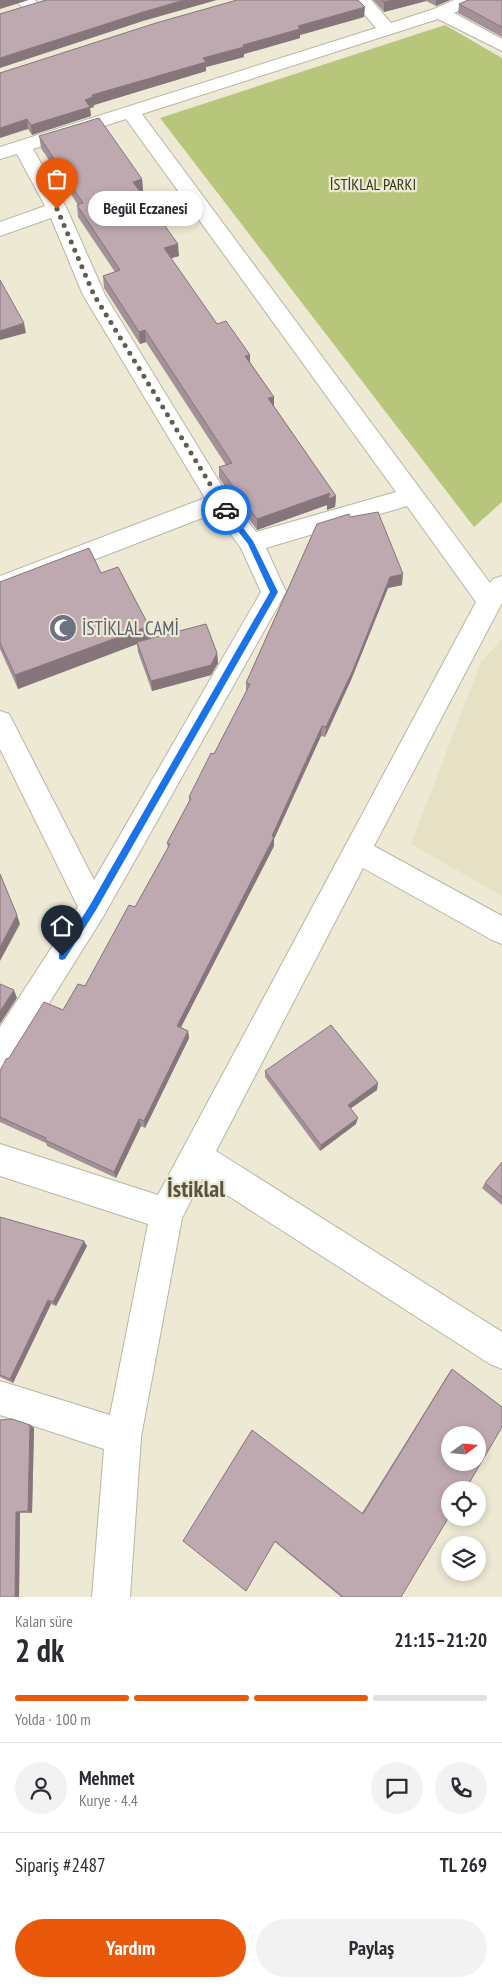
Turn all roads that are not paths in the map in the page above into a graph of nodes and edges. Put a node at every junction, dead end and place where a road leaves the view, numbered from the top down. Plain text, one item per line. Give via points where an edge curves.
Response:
1 (361, 0) edge
2 (468, 0) edge
3 (440, 13) junction
4 (387, 29) junction
5 (502, 46) edge
6 (130, 111) junction
7 (11, 149) edge
8 (57, 209) junction
9 (0, 229) edge
10 (412, 496) junction
11 (220, 502) junction
12 (251, 543) junction
13 (0, 586) edge
14 (496, 594) edge
15 (0, 722) edge
16 (357, 851) junction
17 (93, 908) junction
18 (502, 930) edge
19 (0, 1054) edge
20 (197, 1157) junction
21 (0, 1160) edge
22 (166, 1214) junction
23 (502, 1352) edge
24 (0, 1398) edge
25 (123, 1437) junction
26 (111, 1597) edge

1 - 4 street
2 - 3 street
3 - 4 street
3 - 5 street
4 - 6 street
6 - 7 street
6 - 10 street
7 - 8 street
8 - 9 street
8 - 11 street via 94,295
10 - 12 street
10 - 14 street
11 - 12 street
11 - 13 street
12 - 17 street via 274,592
14 - 16 street
15 - 17 street
16 - 18 street
16 - 20 street
17 - 19 street
20 - 22 street
20 - 23 street
21 - 22 street
22 - 25 street
24 - 25 street
25 - 26 street

